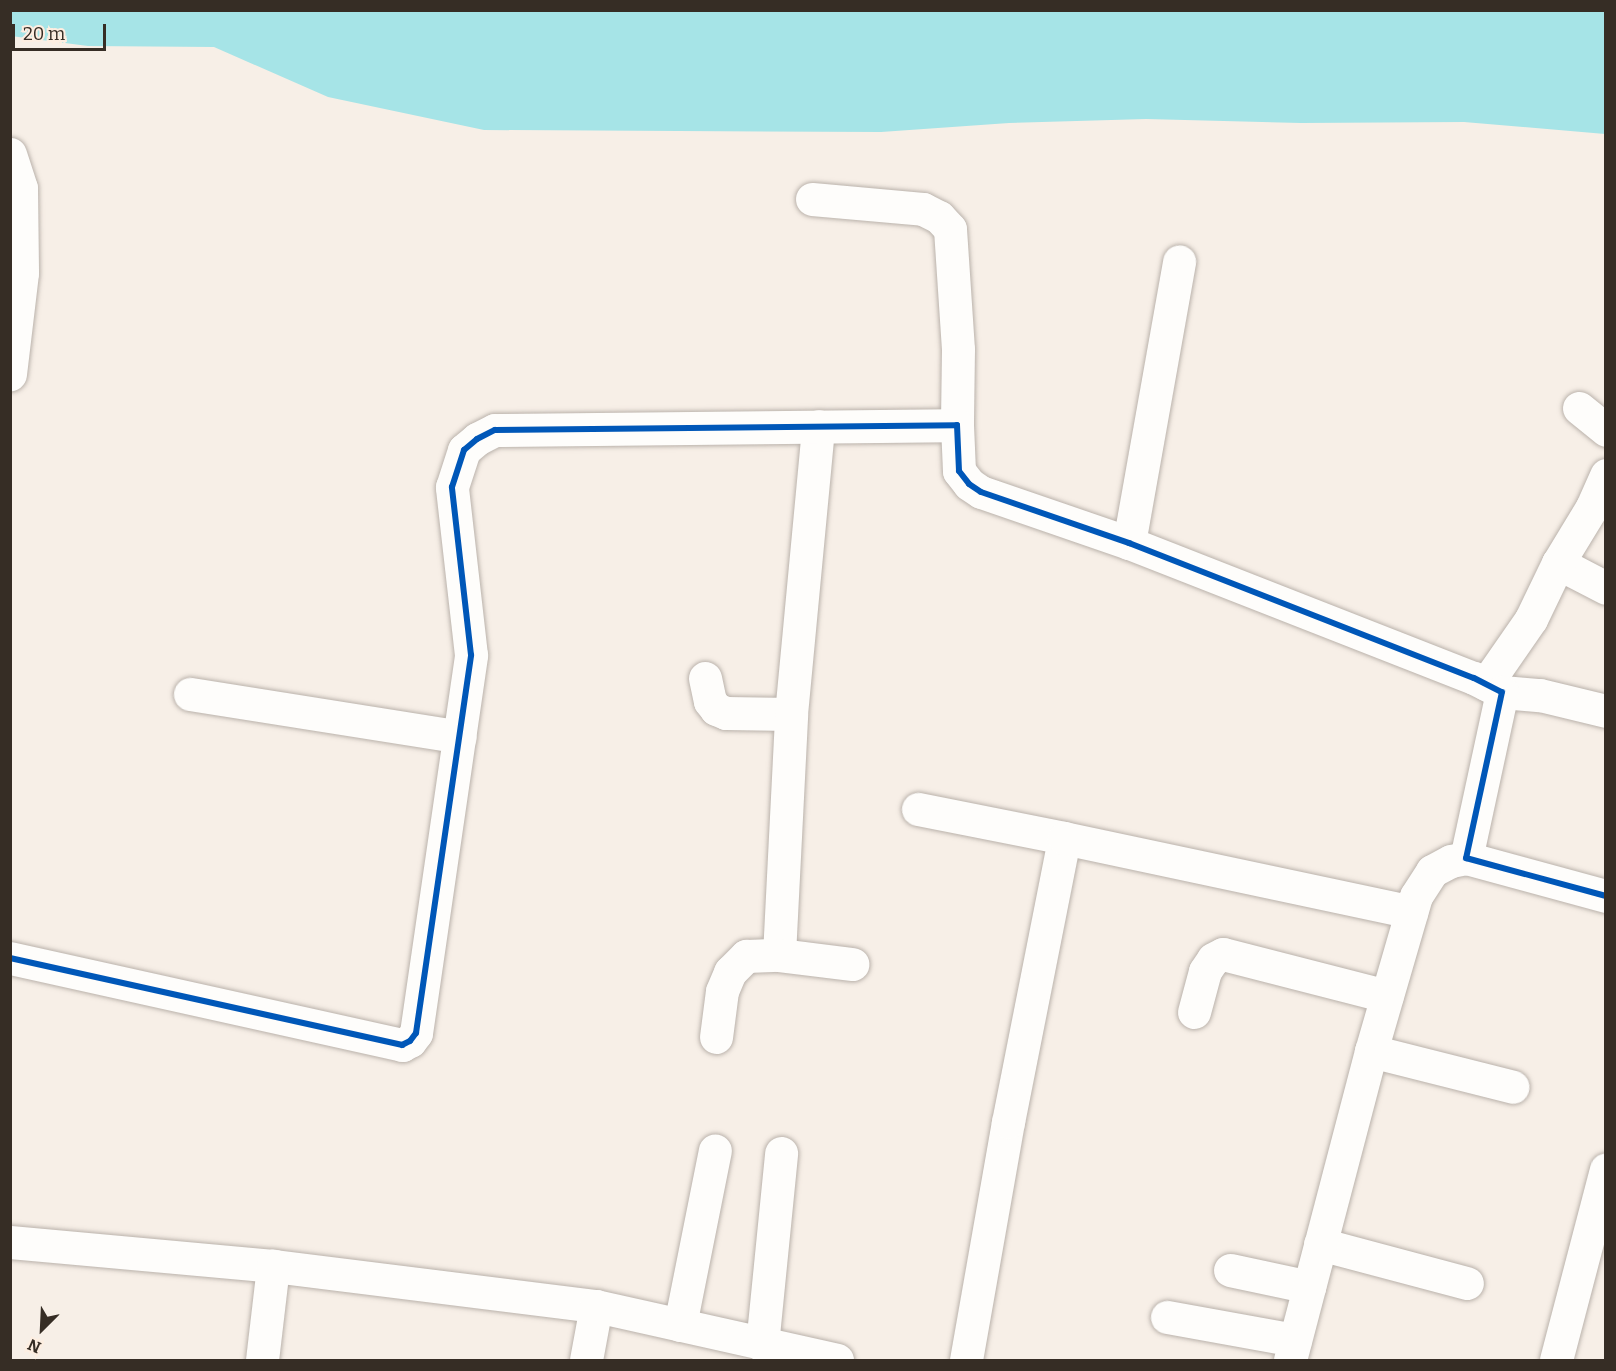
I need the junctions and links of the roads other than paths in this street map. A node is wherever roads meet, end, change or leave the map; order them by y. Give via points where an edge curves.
1 (10, 154) edge
2 (812, 199) dead end
3 (1179, 261) dead end
4 (10, 374) edge
5 (1578, 408) dead end
6 (957, 425) junction
7 (818, 426) junction
8 (1605, 430) edge
9 (1605, 475) edge
10 (1130, 543) junction
11 (1558, 563) junction
12 (1605, 588) edge
13 (705, 678) dead end
14 (1494, 688) junction
15 (190, 694) dead end
16 (1605, 711) edge
17 (791, 714) junction
18 (460, 737) junction
19 (918, 809) dead end
20 (1064, 838) junction
21 (1466, 858) junction
22 (1605, 896) edge
23 (1411, 912) junction
24 (779, 955) junction
25 (10, 958) edge
26 (852, 964) dead end
27 (1387, 996) junction
28 (1194, 1012) dead end
29 (716, 1037) dead end
30 (1371, 1051) junction
31 (1513, 1087) dead end
32 (715, 1150) dead end
33 (782, 1153) dead end
34 (1605, 1169) edge
35 (10, 1242) edge
36 (1320, 1244) junction
37 (273, 1266) junction
38 (1230, 1270) dead end
39 (1467, 1283) dead end
40 (1309, 1287) junction
41 (596, 1306) junction
42 (1167, 1317) dead end
43 (680, 1325) junction
44 (762, 1345) junction
45 (1292, 1350) edge
46 (261, 1360) edge
47 (586, 1360) edge
48 (837, 1360) edge
49 (966, 1360) edge
50 (1556, 1360) edge

1 - 4 street via 21,188 22,273
2 - 6 street via 923,209 939,217 950,229 958,349
3 - 10 street
5 - 8 street
6 - 7 street
6 - 10 street via 959,471 975,488
7 - 17 street
7 - 18 street via 495,430 464,450 452,488 471,655
9 - 11 street via 1592,507
10 - 14 street
11 - 12 street
11 - 14 street
13 - 17 street via 716,709
14 - 16 street
14 - 21 street
15 - 18 street
17 - 24 street
18 - 25 street via 416,1034 402,1045
19 - 20 street
20 - 23 street
20 - 49 street
21 - 22 street
21 - 23 street via 1432,871 1424,880
23 - 27 street
24 - 26 street
24 - 29 street via 747,956 730,972 722,992
27 - 28 street via 1223,954 1213,959 1205,971
27 - 30 street
30 - 31 street
30 - 36 street
32 - 43 street
33 - 44 street
34 - 50 street
35 - 37 street
36 - 39 street
36 - 40 street
37 - 41 street
37 - 46 street
38 - 40 street
40 - 45 street
41 - 43 street
41 - 47 street
42 - 45 street
43 - 44 street
44 - 48 street

